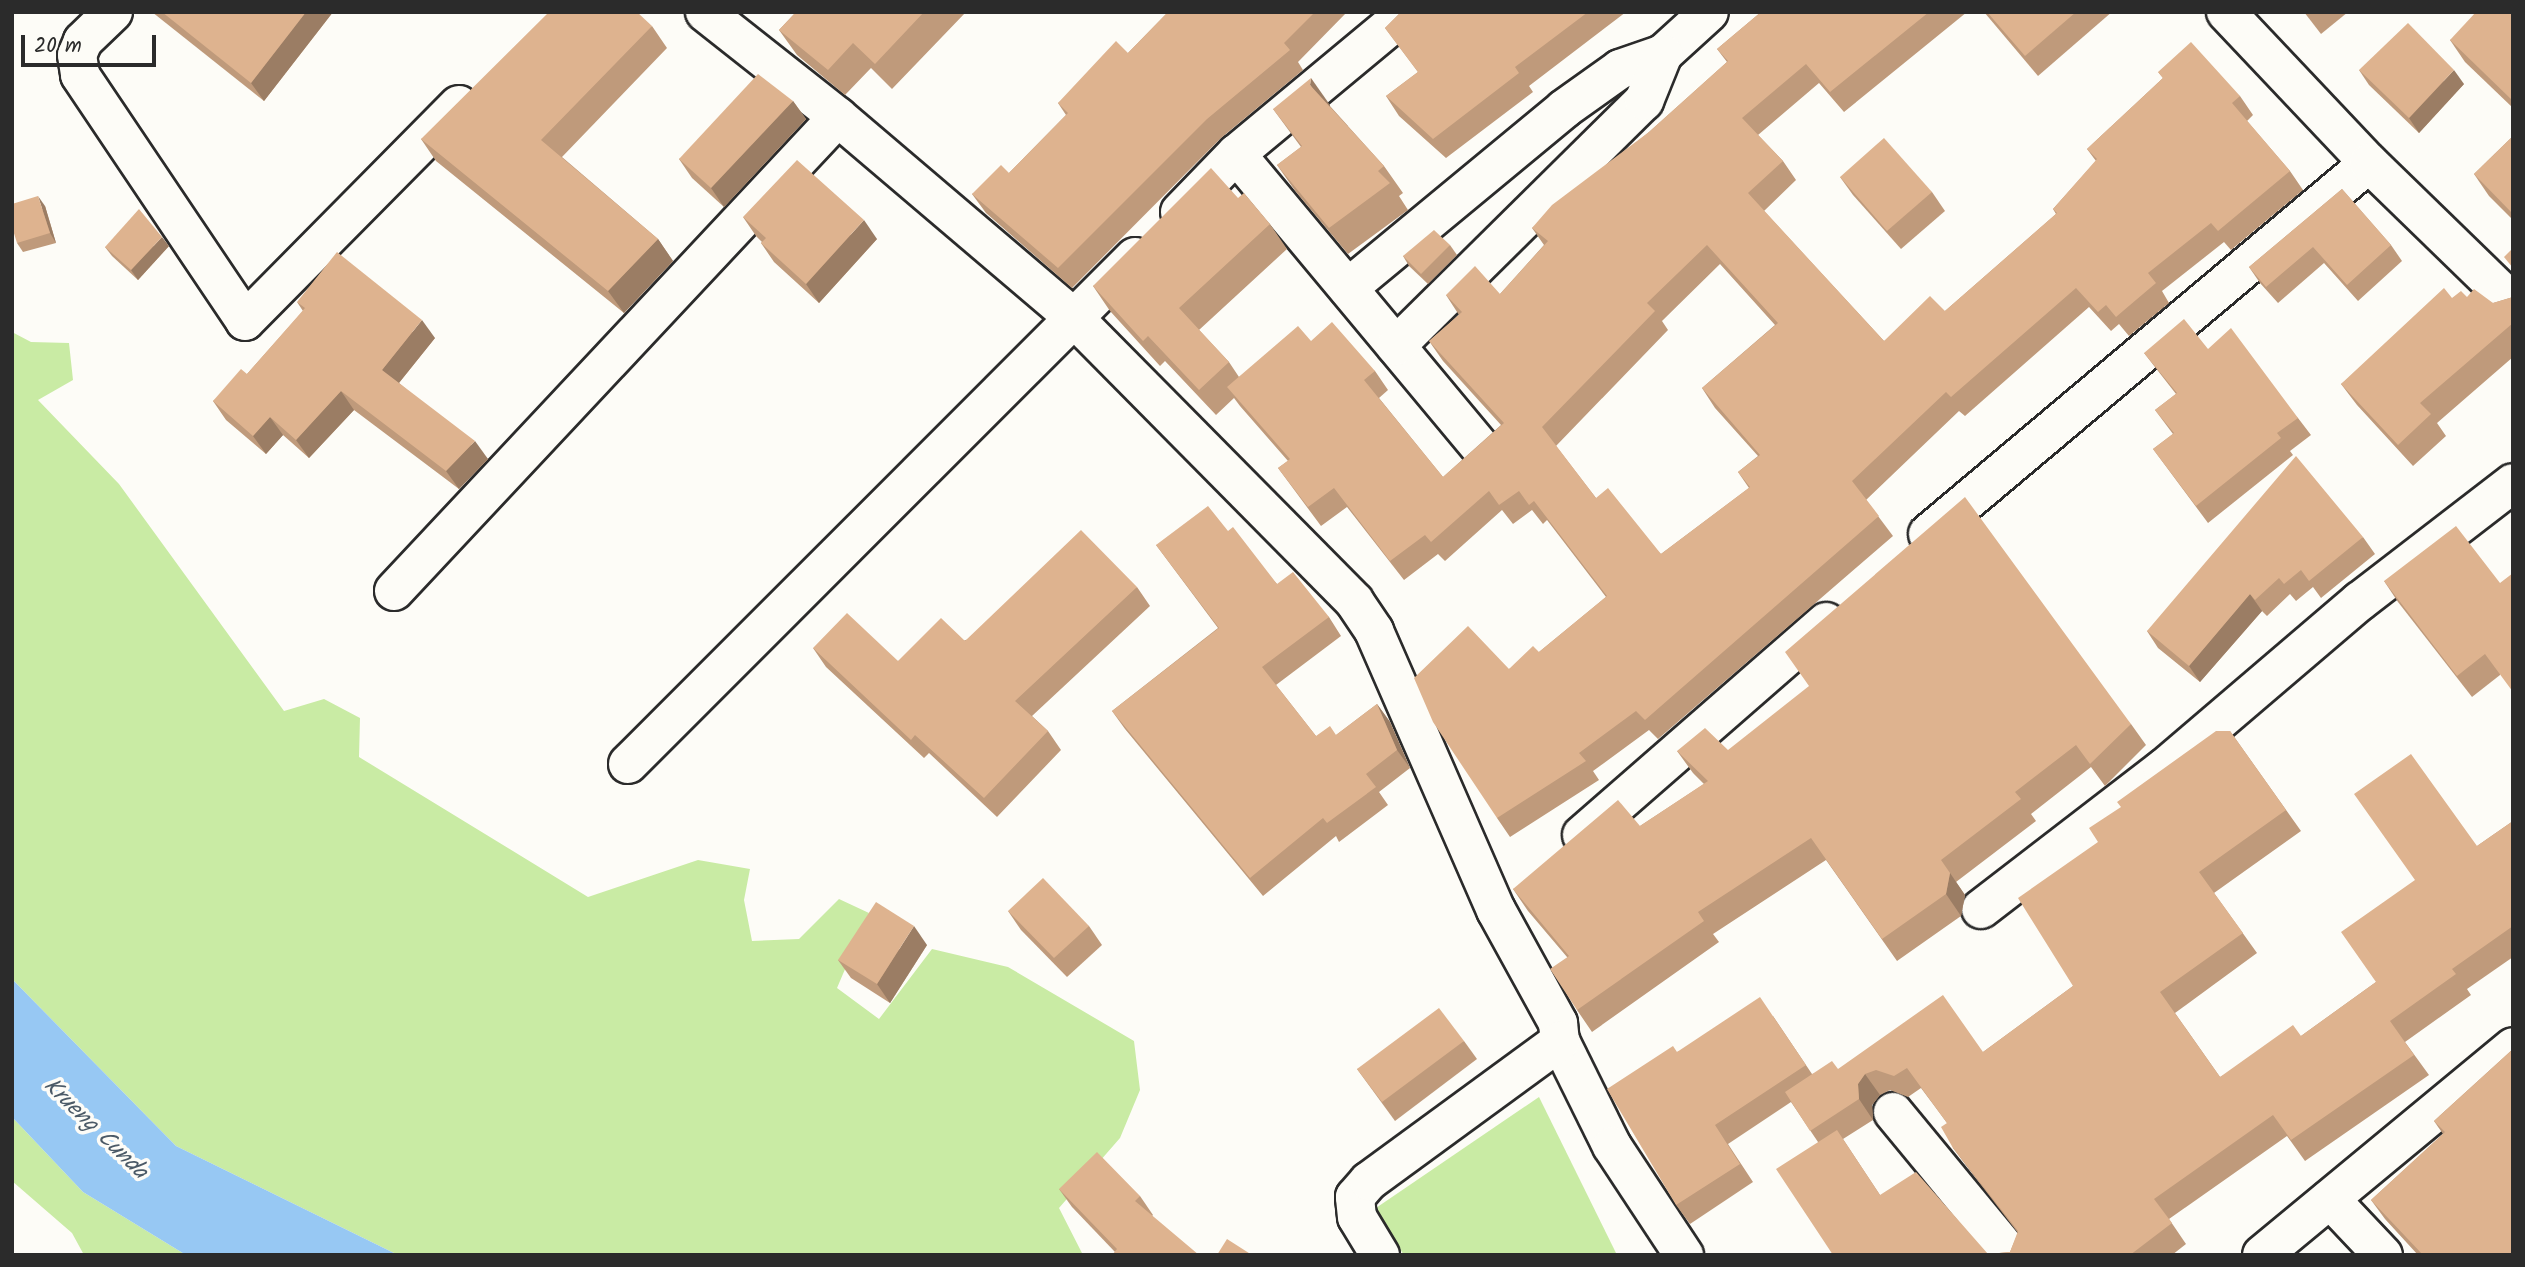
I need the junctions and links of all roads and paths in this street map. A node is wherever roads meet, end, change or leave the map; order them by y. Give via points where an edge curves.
1 (113, 12) edge
2 (705, 12) edge
3 (1407, 12) edge
4 (1709, 12) edge
5 (2226, 12) edge
6 (1663, 54) junction
7 (484, 80) edge
8 (838, 117) junction
9 (1236, 155) junction
10 (2369, 163) junction
11 (1348, 288) junction
12 (2513, 303) edge
13 (1075, 319) junction
14 (1396, 346) junction
15 (1480, 447) edge
16 (2513, 483) edge
17 (1898, 559) edge
18 (394, 591) dead end
19 (1856, 596) edge
20 (628, 764) dead end
21 (1558, 856) edge
22 (1527, 883) edge
23 (1981, 909) dead end
24 (1496, 910) junction
25 (1560, 1041) junction
26 (2513, 1047) edge
27 (1893, 1112) dead end
28 (2330, 1199) junction
29 (1380, 1255) edge
30 (1684, 1255) edge
31 (2011, 1255) edge
32 (2262, 1255) edge
33 (2383, 1255) edge

1 - 7 street via 83,41 77,55 80,75 245,321
2 - 8 street
3 - 9 street
4 - 6 street
5 - 10 street
6 - 11 street via 1620,69 1564,109
6 - 14 street via 1644,101
8 - 13 street
8 - 18 street
9 - 11 street
9 - 13 street
10 - 12 street
10 - 17 street
11 - 14 street
13 - 20 street
13 - 24 street via 1354,601 1374,631
14 - 15 street
16 - 23 street via 2360,601 2163,769
19 - 21 street
22 - 24 street
24 - 25 street via 1558,1023
25 - 29 street via 1369,1181 1355,1198 1357,1217
25 - 30 street via 1612,1146
26 - 28 street
27 - 31 street
28 - 32 street
28 - 33 street

